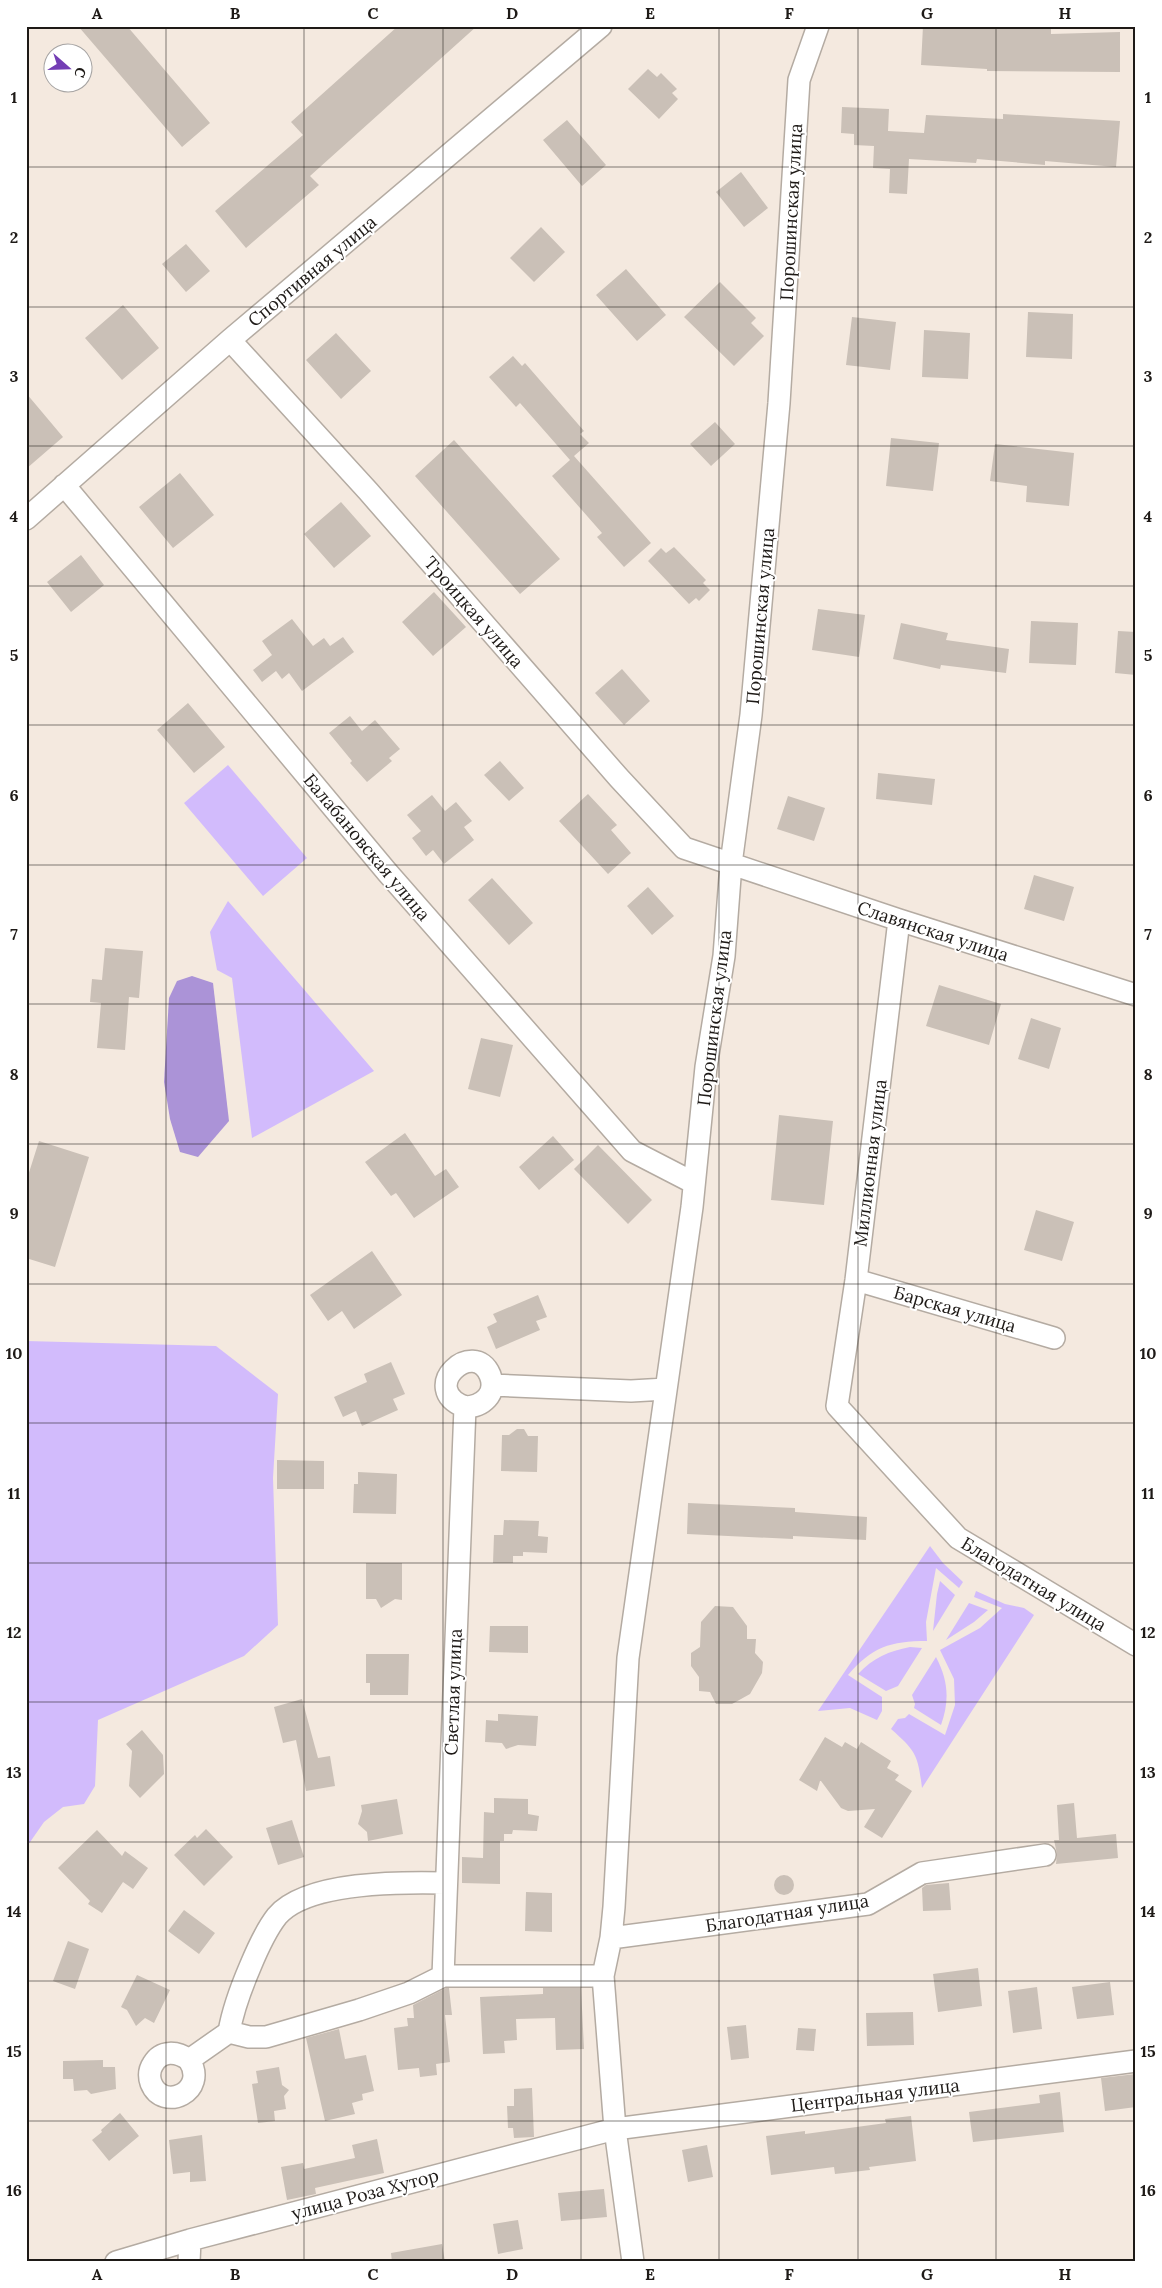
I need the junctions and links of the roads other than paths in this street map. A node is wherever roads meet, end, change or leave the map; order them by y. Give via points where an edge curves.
1 (601, 26) edge
2 (818, 26) edge
3 (230, 340) junction
4 (64, 486) junction
5 (26, 519) edge
6 (731, 864) junction
7 (899, 920) junction
8 (1136, 995) edge
9 (694, 1183) junction
10 (856, 1280) junction
11 (1054, 1338) dead end
12 (492, 1385) junction
13 (666, 1389) junction
14 (837, 1406) joint
15 (465, 1407) junction
16 (1136, 1645) edge
17 (1045, 1855) dead end
18 (445, 1883) junction
19 (611, 1938) junction
20 (443, 1976) junction
21 (603, 1976) junction
22 (229, 2032) junction
23 (189, 2060) dead end
24 (1136, 2061) edge
25 (615, 2129) junction
26 (190, 2240) junction
27 (116, 2262) edge
28 (189, 2262) edge
29 (633, 2262) edge

1 - 3 street, Спортивная улица
2 - 6 street, Порошинская улица via 799,80 779,402 751,715
3 - 4 street, Спортивная улица
3 - 6 street, Троицкая улица via 684,848
4 - 5 street, Спортивная улица
4 - 9 street, Балабановская улица via 387,872 632,1151
6 - 7 street, Славянская улица
6 - 9 street, Порошинская улица via 724,956 706,1067
7 - 8 street, Славянская улица
7 - 10 street, Миллионная улица
9 - 13 street, Порошинская улица
10 - 11 street, Барская улица
10 - 14 street, Миллионная улица
12 - 13 street via 630,1391
12 - 15 street via 485,1401
12 - 15 street via 488,1370 477,1363 456,1366 448,1378 448,1393 457,1404
13 - 19 street, Порошинская улица via 628,1658
14 - 16 street, Благодатная улица via 958,1538
15 - 18 street, Светлая улица
17 - 19 street, Благодатная улица via 922,1872 868,1904
18 - 20 street, Светлая улица
18 - 22 street via 384,1883 309,1896 292,1905 278,1916 254,1957 233,2010
19 - 21 street, Порошинская улица
20 - 21 street
20 - 22 street via 409,1993 266,2037 249,2038
21 - 25 street, Порошинская улица
22 - 23 street
24 - 25 street, Центральная улица
25 - 26 street, улица Роза Хутор
25 - 29 street, Порошинская улица
26 - 27 street, улица Роза Хутор
26 - 28 street

